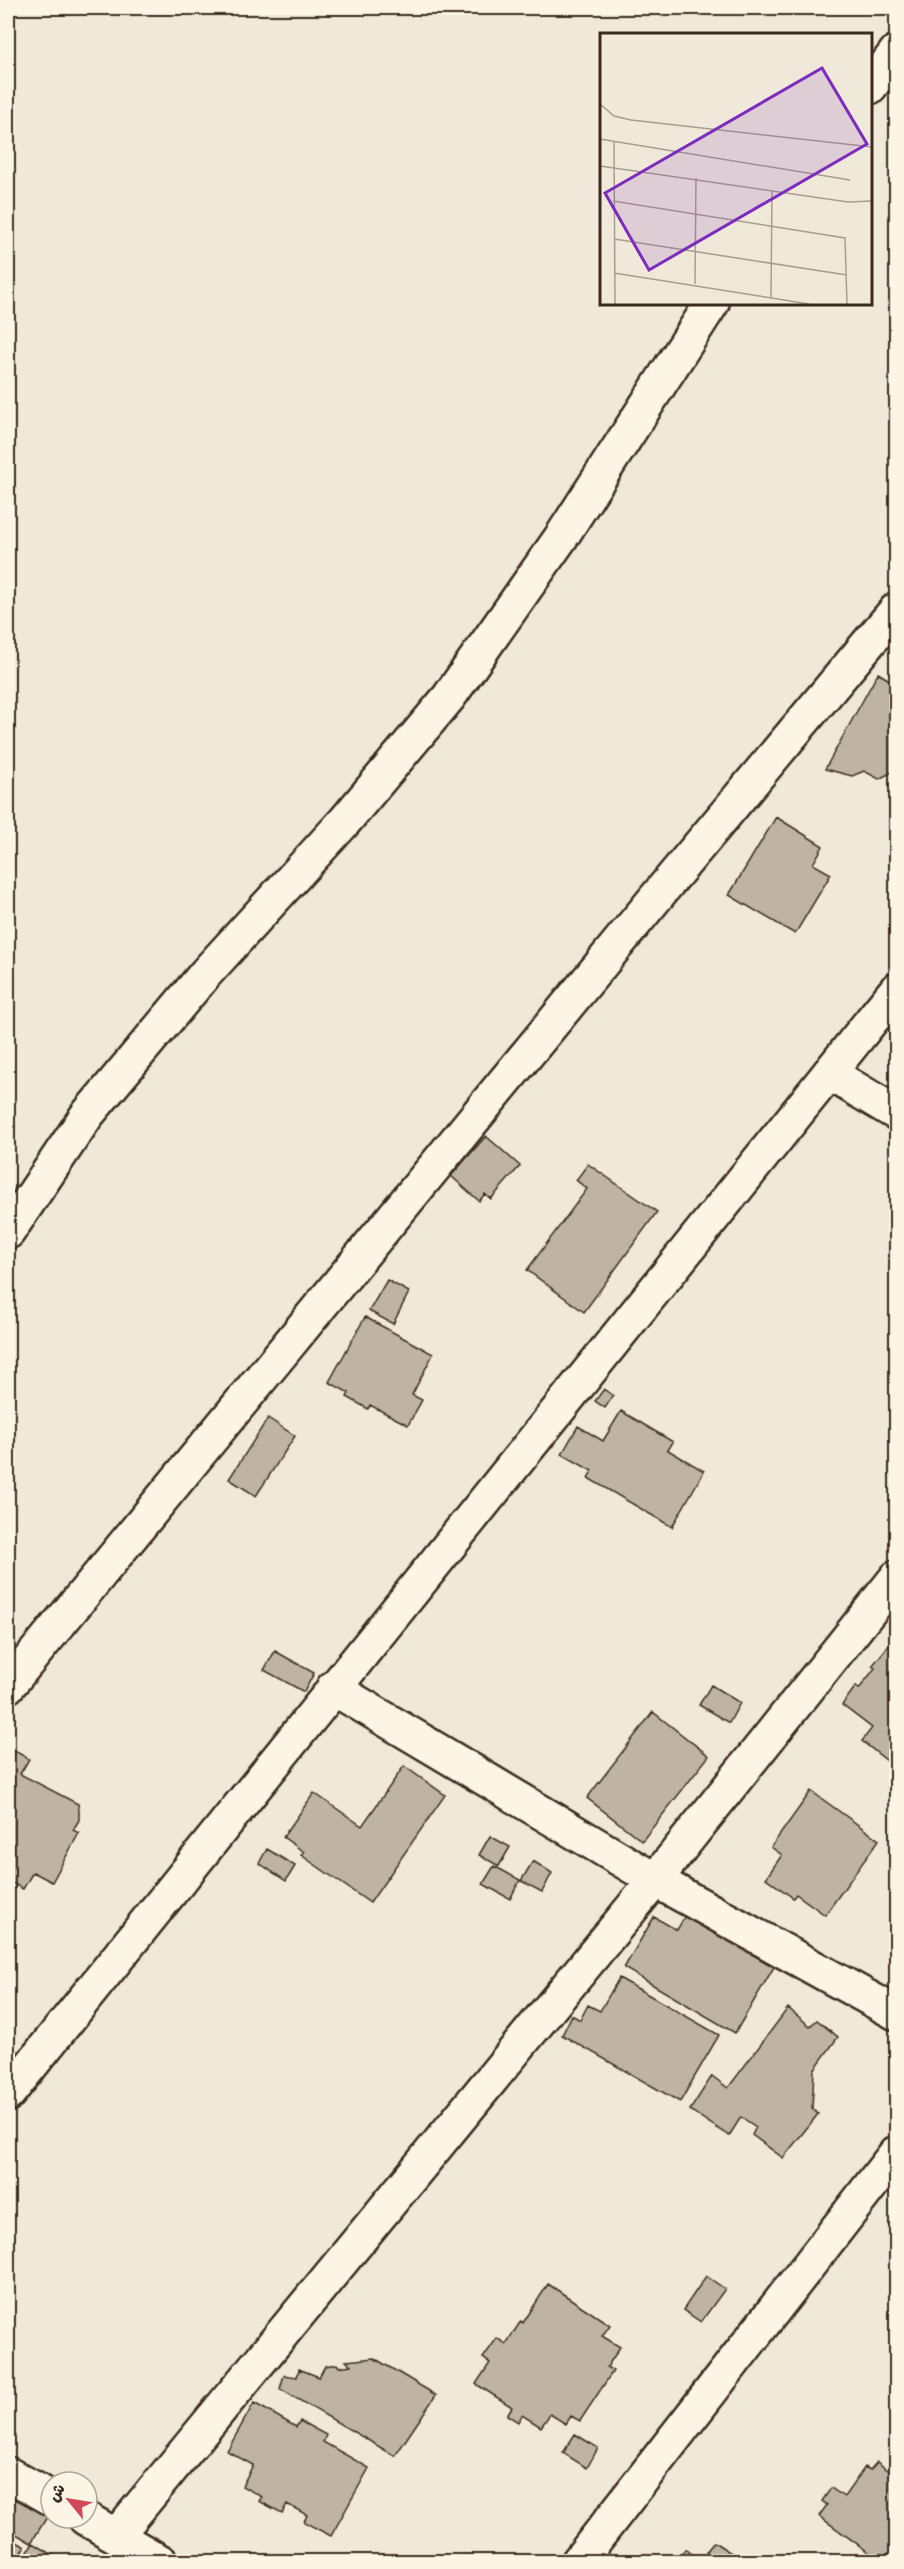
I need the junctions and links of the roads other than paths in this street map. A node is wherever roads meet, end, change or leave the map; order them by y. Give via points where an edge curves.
1 (897, 52) edge
2 (871, 86) edge
3 (711, 304) edge
4 (897, 610) edge
5 (897, 990) edge
6 (829, 1073) junction
7 (897, 1113) edge
8 (8, 1232) edge
9 (897, 1578) edge
10 (8, 1686) edge
11 (333, 1688) junction
12 (655, 1880) junction
13 (897, 2013) edge
14 (8, 2094) edge
15 (897, 2153) edge
16 (8, 2474) edge
17 (39, 2492) edge
18 (99, 2526) edge
19 (116, 2536) junction
20 (161, 2562) edge
21 (578, 2562) edge

1 - 2 street
3 - 8 street via 562,536 449,698 345,821 206,973 87,1115
4 - 10 street
5 - 6 street
6 - 7 street
6 - 11 street
9 - 12 street
11 - 12 street
11 - 14 street
12 - 13 street
12 - 19 street
15 - 21 street
16 - 17 street
18 - 19 street
19 - 20 street

